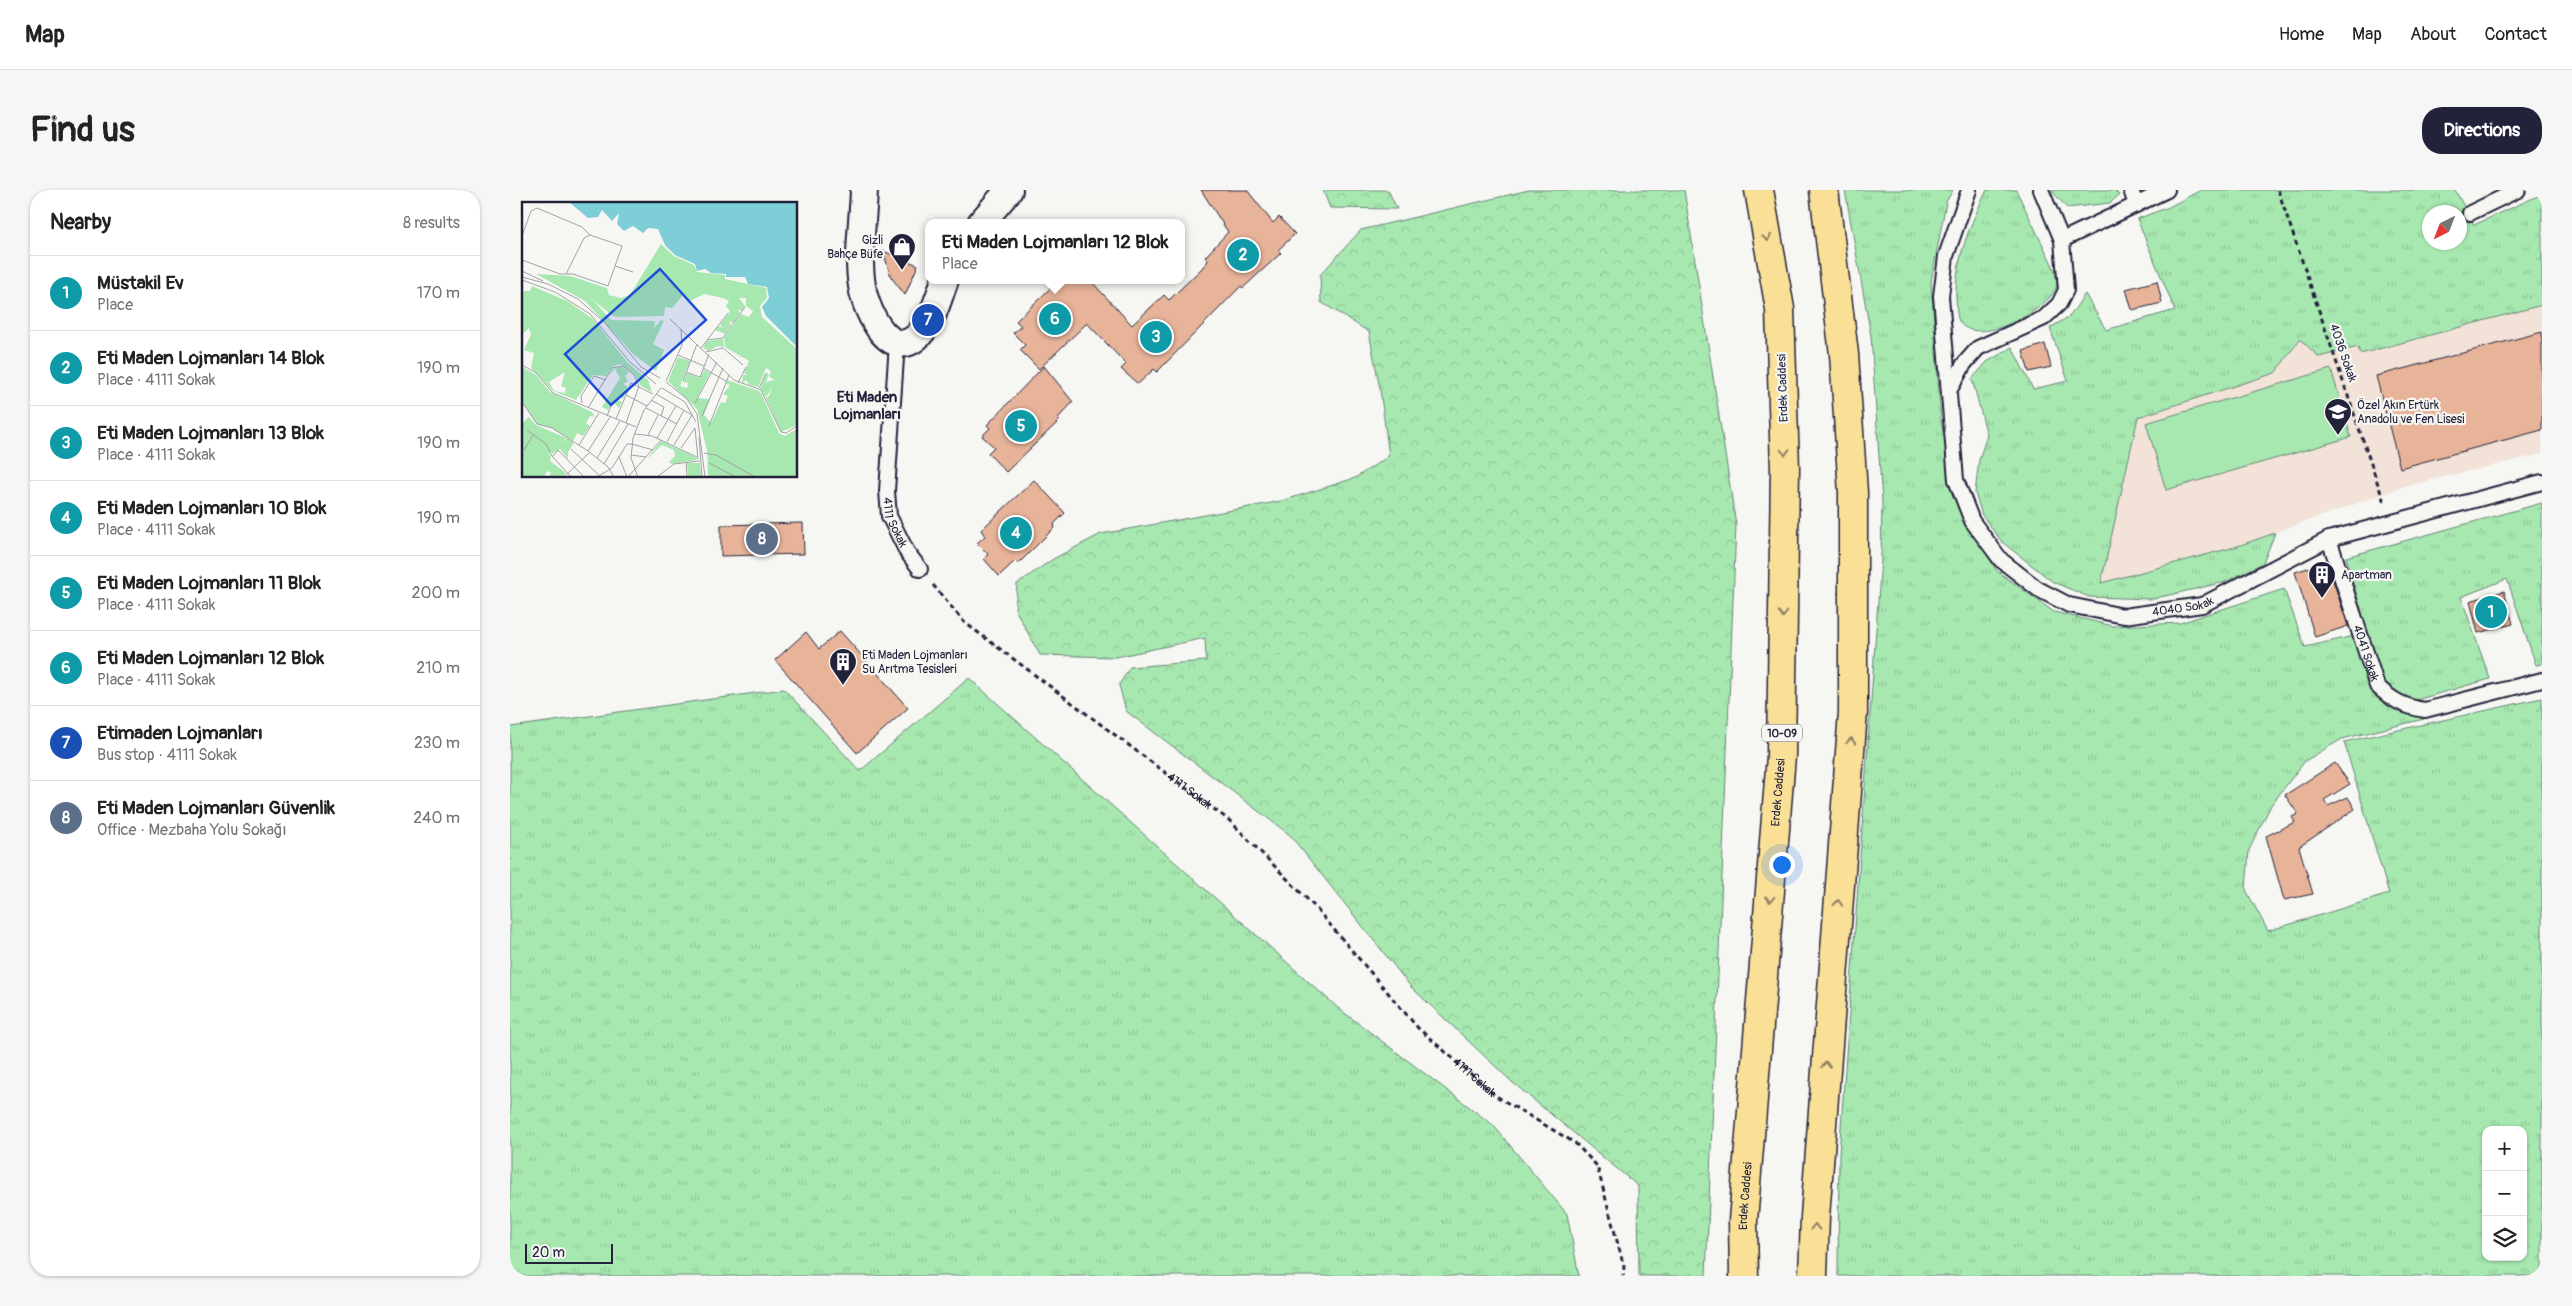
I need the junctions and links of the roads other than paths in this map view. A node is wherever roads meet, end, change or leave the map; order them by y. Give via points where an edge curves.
1 (864, 190) edge
2 (1009, 190) edge
3 (1759, 190) edge
4 (1824, 190) edge
5 (1969, 190) edge
6 (2041, 190) edge
7 (2131, 190) edge
8 (2167, 190) edge
9 (2518, 190) edge
10 (2136, 205) junction
11 (2470, 213) dead end
12 (984, 219) edge
13 (2062, 240) junction
14 (943, 284) edge
15 (896, 342) junction
16 (1950, 389) junction
17 (2542, 482) edge
18 (2329, 539) junction
19 (920, 569) road end
20 (2542, 680) edge
21 (1744, 1276) edge
22 (1814, 1276) edge

1 - 15 street via 861,277 864,296 878,328 888,340
2 - 12 street
3 -> 21 main road, Erdek Caddesi / 10-09 via 1780,310 1785,479 1781,756 1743,1221
22 -> 4 main road via 1815,1217 1853,712 1853,493 1844,354
5 - 16 lane, 4040 Sokak via 1946,256 1941,296
6 - 13 lane
7 - 10 lane
8 - 10 lane
9 - 11 lane
10 - 13 lane
13 - 16 lane via 2066,290 2059,304 2044,318 1978,348 1964,364
14 - 15 street via 924,329 916,337
15 - 19 lane, 4111 Sokak via 887,490 889,516 907,552
16 - 18 lane, 4040 Sokak via 1956,480 1972,520 2001,560 2038,589 2069,604 2124,616 2202,605
17 - 18 lane, 4040 Sokak
18 - 20 lane, 4041 Sokak via 2377,686 2394,701 2409,708 2425,710

